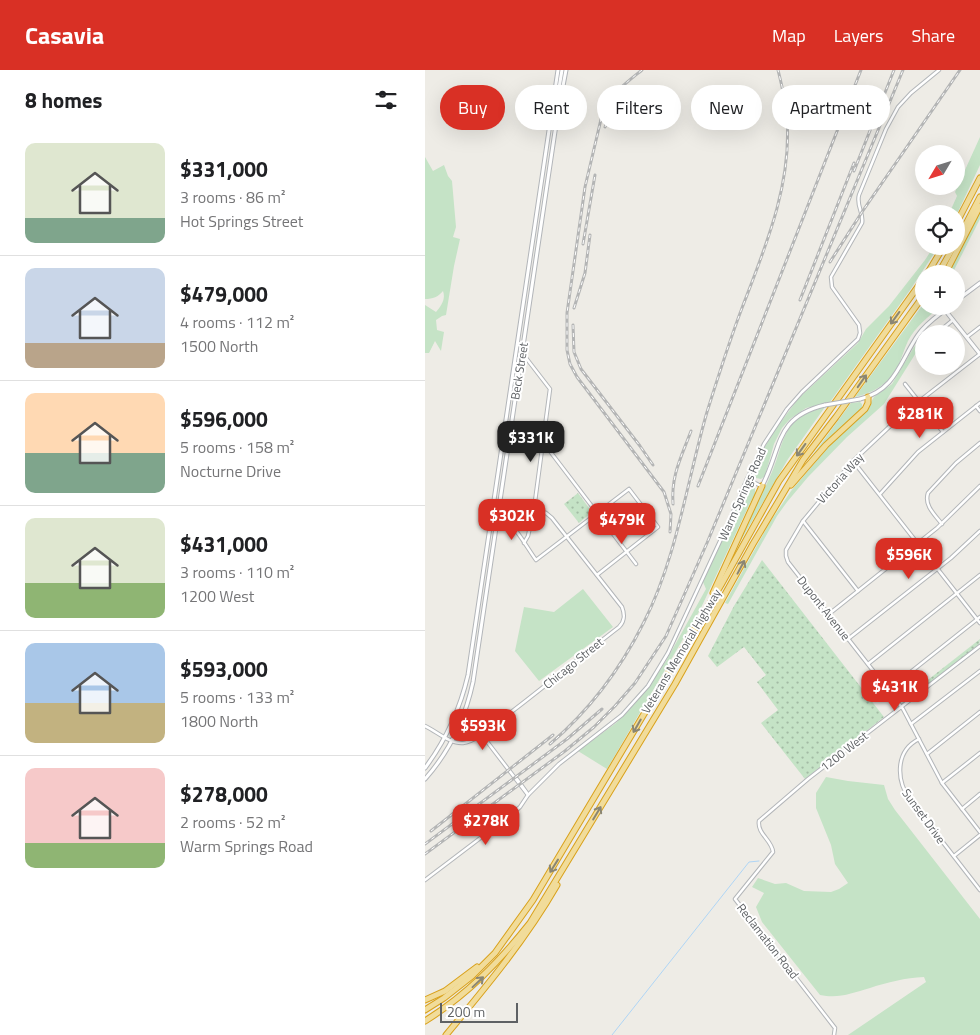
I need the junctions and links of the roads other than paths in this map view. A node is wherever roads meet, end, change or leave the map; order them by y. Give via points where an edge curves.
1 (558, 70) edge
2 (562, 70) edge
3 (566, 70) edge
4 (939, 70) edge
5 (560, 85) edge
6 (563, 85) edge
7 (556, 130) edge
8 (980, 178) edge
9 (980, 197) edge
10 (980, 206) edge
11 (965, 207) edge
12 (965, 226) edge
13 (950, 265) edge
14 (980, 283) edge
15 (915, 291) edge
16 (965, 294) edge
17 (915, 307) edge
18 (938, 315) edge
19 (950, 315) edge
20 (953, 320) junction
21 (947, 325) edge
22 (980, 327) edge
23 (967, 337) junction
24 (522, 353) junction
25 (980, 354) edge
26 (905, 384) dead end
27 (868, 397) junction
28 (919, 402) junction
29 (980, 403) edge
30 (976, 406) junction
31 (980, 410) edge
32 (943, 432) junction
33 (980, 443) edge
34 (542, 446) junction
35 (853, 461) junction
36 (747, 479) junction
37 (762, 486) junction
38 (980, 486) edge
39 (783, 492) junction
40 (879, 495) junction
41 (534, 509) junction
42 (492, 511) junction
43 (498, 512) junction
44 (598, 513) junction
45 (803, 521) junction
46 (943, 524) junction
47 (980, 531) edge
48 (567, 537) junction
49 (524, 543) junction
50 (918, 544) junction
51 (627, 552) junction
52 (786, 558) joint
53 (637, 564) dead end
54 (937, 569) junction
55 (597, 575) junction
56 (980, 576) edge
57 (858, 591) junction
58 (957, 594) junction
59 (708, 605) junction
60 (829, 614) junction
61 (979, 619) edge
62 (980, 623) edge
63 (848, 639) junction
64 (980, 646) edge
65 (868, 664) junction
66 (980, 670) edge
67 (888, 690) junction
68 (901, 706) junction
69 (980, 712) edge
70 (911, 724) junction
71 (425, 726) edge
72 (481, 734) junction
73 (445, 737) junction
74 (919, 739) junction
75 (453, 741) junction
76 (980, 753) edge
77 (927, 754) junction
78 (425, 768) edge
79 (425, 779) edge
80 (942, 783) junction
81 (980, 794) edge
82 (528, 795) junction
83 (962, 809) junction
84 (758, 823) joint
85 (980, 834) edge
86 (571, 854) junction
87 (953, 856) junction
88 (425, 880) edge
89 (980, 890) edge
90 (495, 953) junction
91 (425, 1000) edge
92 (425, 1010) edge
93 (425, 1021) edge
94 (446, 1035) edge
95 (834, 1035) edge

1 - 42 main road, Beck Street
2 - 5 main road
3 - 6 main road, Beck Street
4 - 36 street, Warm Springs Road via 904,100 893,116 859,195 862,223 831,277 834,291 859,325 858,339 787,409 764,444
7 - 24 main road, Beck Street
8 - 11 highway
9 - 12 highway
10 - 13 highway
14 - 16 main road
15 -> 59 highway, Veterans Memorial Highway via 779,481
39 -> 17 highway, Veterans Memorial Highway
18 - 27 main road via 919,333 895,376
19 - 20 main road
20 - 21 street
20 - 23 main road
22 - 23 street
23 - 25 main road
24 - 34 street via 550,389
24 - 43 main road, Beck Street
25 - 28 street, Victoria Way
26 - 28 street
27 - 37 main road, bridge via 825,405 801,414 779,440
27 - 39 highway via 865,409
28 - 32 street
28 - 35 street, Victoria Way
29 - 30 street
30 - 31 street
30 - 32 street
32 - 40 street via 914,456
33 - 46 street via 928,492 928,506
34 - 41 street
34 - 44 street via 549,450
35 - 40 street
35 - 45 street, Victoria Way
36 - 37 street
36 - 82 street, Warm Springs Road via 668,653 651,682 621,715 559,764
37 - 59 highway
38 - 46 street
86 -> 39 highway, Veterans Memorial Highway via 675,684
40 - 50 street
41 - 48 street via 549,515
41 - 49 street
42 - 43 street
42 - 73 main road, Beck Street via 468,675 460,704
43 - 49 street
43 - 75 main road, Beck Street via 473,682
44 - 48 street
44 - 51 street
44 - 51 street via 629,489 658,527
45 - 52 street, Victoria Way via 786,550
45 - 57 street
46 - 50 street
47 - 54 street
48 - 49 street via 536,560
48 - 55 street
50 - 54 street
50 - 57 street
51 - 53 street
51 - 55 street
52 - 60 street, Dupont Avenue
54 - 58 street
54 - 63 street
55 - 72 street, Chicago Street via 622,607 624,621
56 - 58 street
57 - 60 street
58 - 61 street
58 - 65 street
59 -> 90 highway, Veterans Memorial Highway via 558,860
60 - 63 street, Dupont Avenue
61 - 62 street
61 - 67 street
63 - 65 street, Dupont Avenue
64 - 68 street, 1200 West
65 - 67 street, Dupont Avenue
66 - 70 street
67 - 68 street, Dupont Avenue
68 - 70 street, Dupont Avenue
68 - 84 street, 1200 West
69 - 77 street
70 - 74 street, Dupont Avenue
71 - 73 street
72 - 75 street, Chicago Street via 463,743
72 - 82 street
73 - 75 street
73 - 78 main road, Beck Street
74 - 77 street, Dupont Avenue
74 - 87 street, Sunset Drive via 902,756 902,785
75 - 79 main road, Beck Street
76 - 80 street
77 - 80 street, Dupont Avenue
80 - 83 street, Dupont Avenue
81 - 83 street
82 - 88 street, Warm Springs Road via 503,821
83 - 85 street, Dupont Avenue
84 - 95 street, Reclamation Road via 773,852 735,899 835,1028
85 - 87 street
93 -> 86 highway, Veterans Memorial Highway via 464,994 502,958 530,923
86 - 94 highway via 532,926
87 - 89 street, Sunset Drive
90 - 91 highway via 445,991
90 - 92 highway, Veterans Memorial Highway via 472,976

